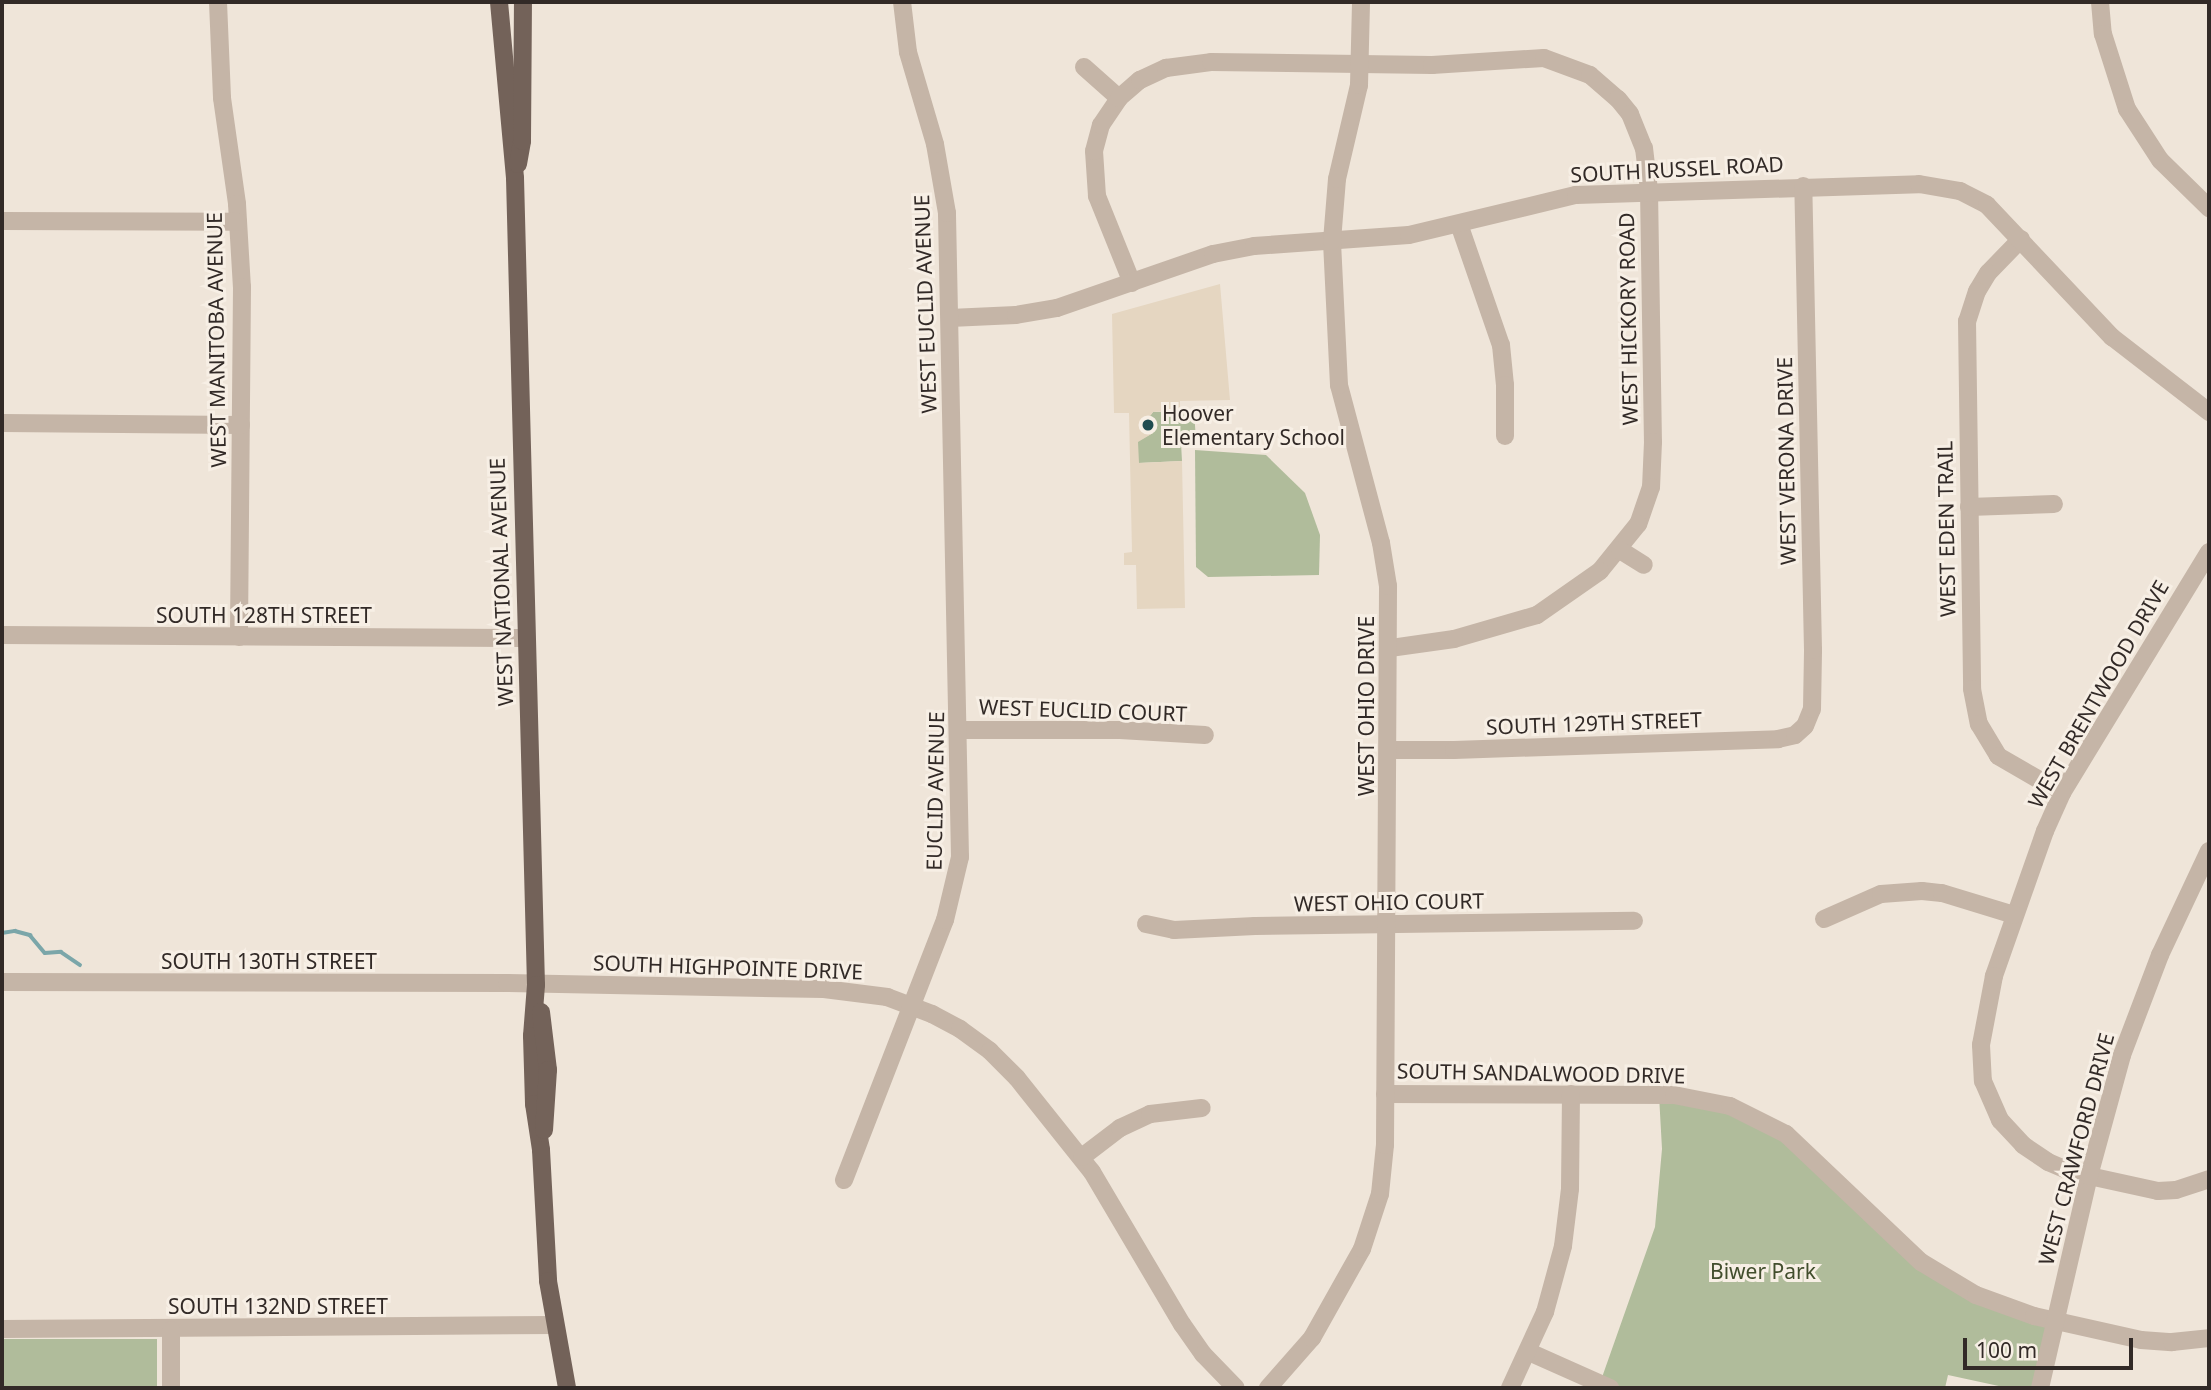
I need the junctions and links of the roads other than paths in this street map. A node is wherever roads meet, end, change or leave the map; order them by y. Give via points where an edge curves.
1 (218, 2) edge
2 (499, 2) edge
3 (523, 2) edge
4 (902, 2) edge
5 (1361, 2) edge
6 (2100, 2) edge
7 (1360, 65) junction
8 (1084, 67) dead end
9 (1119, 98) junction
10 (515, 178) junction
11 (1802, 186) junction
12 (1648, 190) junction
13 (2209, 208) edge
14 (2, 222) edge
15 (238, 222) junction
16 (1459, 224) junction
17 (2021, 239) junction
18 (1332, 241) junction
19 (1132, 283) junction
20 (950, 318) junction
21 (2209, 412) edge
22 (2, 423) edge
23 (241, 425) junction
24 (1505, 436) dead end
25 (2054, 504) dead end
26 (1969, 507) junction
27 (1620, 550) junction
28 (2209, 552) edge
29 (1644, 565) dead end
30 (956, 569) joint
31 (2, 635) edge
32 (239, 637) junction
33 (526, 638) junction
34 (1390, 648) junction
35 (959, 730) junction
36 (1799, 732) joint
37 (1205, 735) dead end
38 (1388, 750) junction
39 (2062, 793) junction
40 (2209, 851) edge
41 (2014, 915) junction
42 (1824, 919) dead end
43 (1634, 922) dead end
44 (1146, 924) dead end
45 (1387, 926) junction
46 (2, 982) edge
47 (536, 985) junction
48 (912, 1006) junction
49 (1385, 1094) junction
50 (1571, 1094) junction
51 (1202, 1108) dead end
52 (1082, 1157) junction
53 (2089, 1176) junction
54 (2209, 1179) edge
55 (844, 1180) dead end
56 (2056, 1321) junction
57 (554, 1325) junction
58 (2, 1329) edge
59 (171, 1330) junction
60 (2209, 1338) edge
61 (1529, 1352) junction
62 (171, 1388) edge
63 (567, 1388) edge
64 (1236, 1388) edge
65 (1268, 1388) edge
66 (1510, 1388) edge
67 (1610, 1388) edge
68 (2040, 1388) edge

1 - 15 street, WEST MANITOBA AVENUE via 222,98
2 - 10 main road, WEST NATIONAL AVENUE
3 - 10 main road, WEST NATIONAL AVENUE via 522,141
4 - 20 street, WEST EUCLID AVENUE via 908,52 945,193
5 - 7 street, WEST OHIO DRIVE
6 - 13 street via 2103,34 2127,109 2160,160
7 - 9 street, WEST HICKORY ROAD via 1181,65 1140,80
7 - 12 street, WEST HICKORY ROAD via 1532,58 1572,66 1603,84 1630,114 1644,148
7 - 18 street, WEST OHIO DRIVE via 1356,108 1333,201
8 - 9 street
9 - 19 street via 1101,125 1093,170 1097,195
10 - 33 main road, WEST NATIONAL AVENUE
11 - 12 street, SOUTH RUSSEL ROAD
11 - 17 street, SOUTH RUSSEL ROAD via 1908,183 1947,188 1987,205
11 - 36 street, WEST VERONA DRIVE via 1813,650 1812,709
12 - 16 street, SOUTH RUSSEL ROAD via 1550,199
12 - 27 street, WEST HICKORY ROAD via 1653,467 1644,509
14 - 15 street
15 - 23 street, WEST MANITOBA AVENUE
16 - 18 street, SOUTH RUSSEL ROAD via 1409,235
16 - 24 street via 1501,345
17 - 21 street, SOUTH RUSSEL ROAD via 2112,337
17 - 26 street, WEST EDEN TRAIL via 1988,273 1967,321
18 - 19 street, SOUTH RUSSEL ROAD via 1268,244 1213,254
18 - 34 street, WEST OHIO DRIVE via 1339,385 1383,552
19 - 20 street, SOUTH RUSSEL ROAD via 1057,308
20 - 30 street, WEST EUCLID AVENUE
22 - 23 street
23 - 32 street, WEST MANITOBA AVENUE
25 - 26 street
26 - 39 street, WEST EDEN TRAIL via 1972,689 1979,724 1998,756
27 - 29 street
27 - 34 street, WEST HICKORY ROAD via 1586,582 1537,615 1454,639
28 - 39 street, WEST BRENTWOOD DRIVE
30 - 35 street, EUCLID AVENUE
31 - 32 street, SOUTH 128TH STREET
32 - 33 street, SOUTH 128TH STREET
33 - 47 main road, WEST NATIONAL AVENUE
34 - 38 street, WEST OHIO DRIVE
35 - 37 street, WEST EUCLID COURT
35 - 48 street, EUCLID AVENUE via 957,878
36 - 38 street, SOUTH 129TH STREET via 1778,739
38 - 45 street, WEST OHIO DRIVE
39 - 41 street, WEST BRENTWOOD DRIVE
40 - 53 street, WEST CRAWFORD DRIVE via 2173,924 2122,1055
41 - 42 street via 1922,891 1881,894
41 - 53 street, WEST BRENTWOOD DRIVE via 1987,1000 1981,1045 1983,1081 2000,1120 2022,1145 2048,1162
43 - 45 street, WEST OHIO COURT
44 - 45 street, WEST OHIO COURT via 1174,930
45 - 49 street, WEST OHIO DRIVE
46 - 47 street, SOUTH 130TH STREET
47 - 48 street, SOUTH HIGHPOINTE DRIVE via 824,989 872,994
47 - 57 main road, WEST NATIONAL AVENUE via 548,1070 541,1150
48 - 52 street, SOUTH HIGHPOINTE DRIVE via 945,1020 990,1051
48 - 55 street, EUCLID AVENUE
49 - 50 street, SOUTH SANDALWOOD DRIVE
49 - 65 street, WEST OHIO DRIVE via 1383,1173 1362,1249 1312,1338
50 - 56 street, SOUTH SANDALWOOD DRIVE via 1674,1095 1746,1111 1802,1147 1931,1270 2006,1307
50 - 61 street via 1570,1189 1563,1247
51 - 52 street via 1141,1117
52 - 64 street, SOUTH HIGHPOINTE DRIVE via 1182,1324
53 - 54 street, WEST BRENTWOOD DRIVE via 2158,1191
53 - 56 street, WEST CRAWFORD DRIVE
56 - 60 street, SOUTH SANDALWOOD DRIVE via 2141,1340
56 - 68 street, WEST CRAWFORD DRIVE
57 - 59 street, SOUTH 132ND STREET
57 - 63 main road, WEST NATIONAL AVENUE
58 - 59 street, SOUTH 132ND STREET
59 - 62 street
61 - 66 street
61 - 67 street

